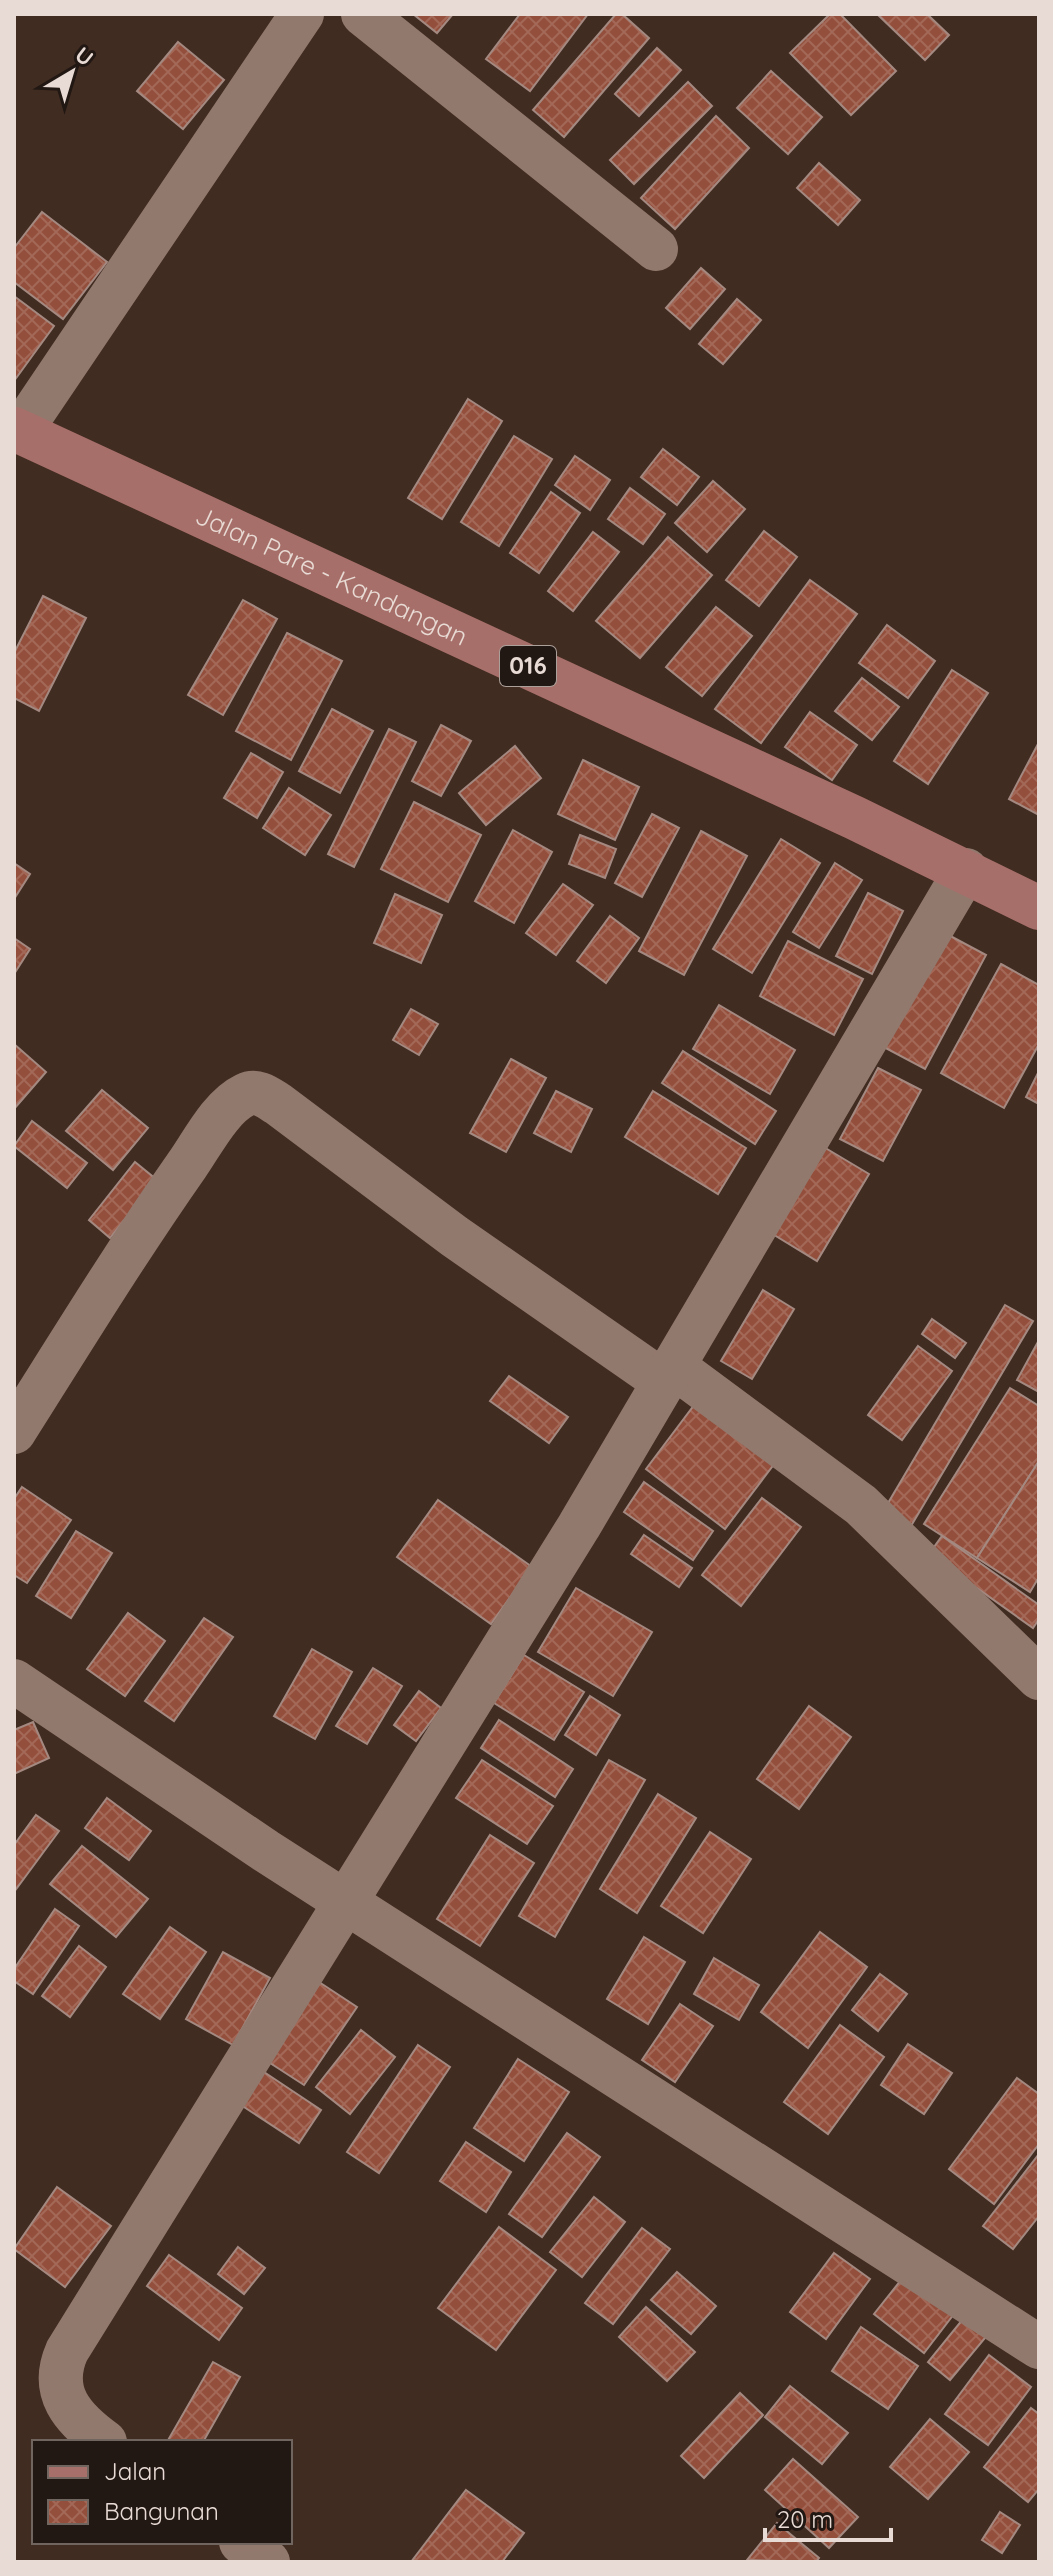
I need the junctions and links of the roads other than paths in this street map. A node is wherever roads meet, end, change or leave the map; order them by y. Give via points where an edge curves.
1 (302, 14) edge
2 (363, 14) edge
3 (656, 249) dead end
4 (17, 430) edge
5 (966, 870) junction
6 (1039, 908) edge
7 (669, 1374) junction
8 (14, 1432) edge
9 (1039, 1678) edge
10 (14, 1681) edge
11 (345, 1902) junction
12 (1039, 2347) edge
13 (103, 2440) edge
14 (244, 2544) edge
15 (268, 2562) edge

1 - 4 street
2 - 3 street
4 - 5 main road, Jalan Pare - Kandangan / 016
5 - 6 main road, Jalan Pare - Kandangan / 016
5 - 7 street
7 - 8 street via 454,1236 278,1104 249,1093 234,1102 148,1221
7 - 9 street via 861,1505
7 - 11 street
10 - 11 street
11 - 12 street
11 - 13 street via 63,2360 59,2369 68,2407
14 - 15 street

